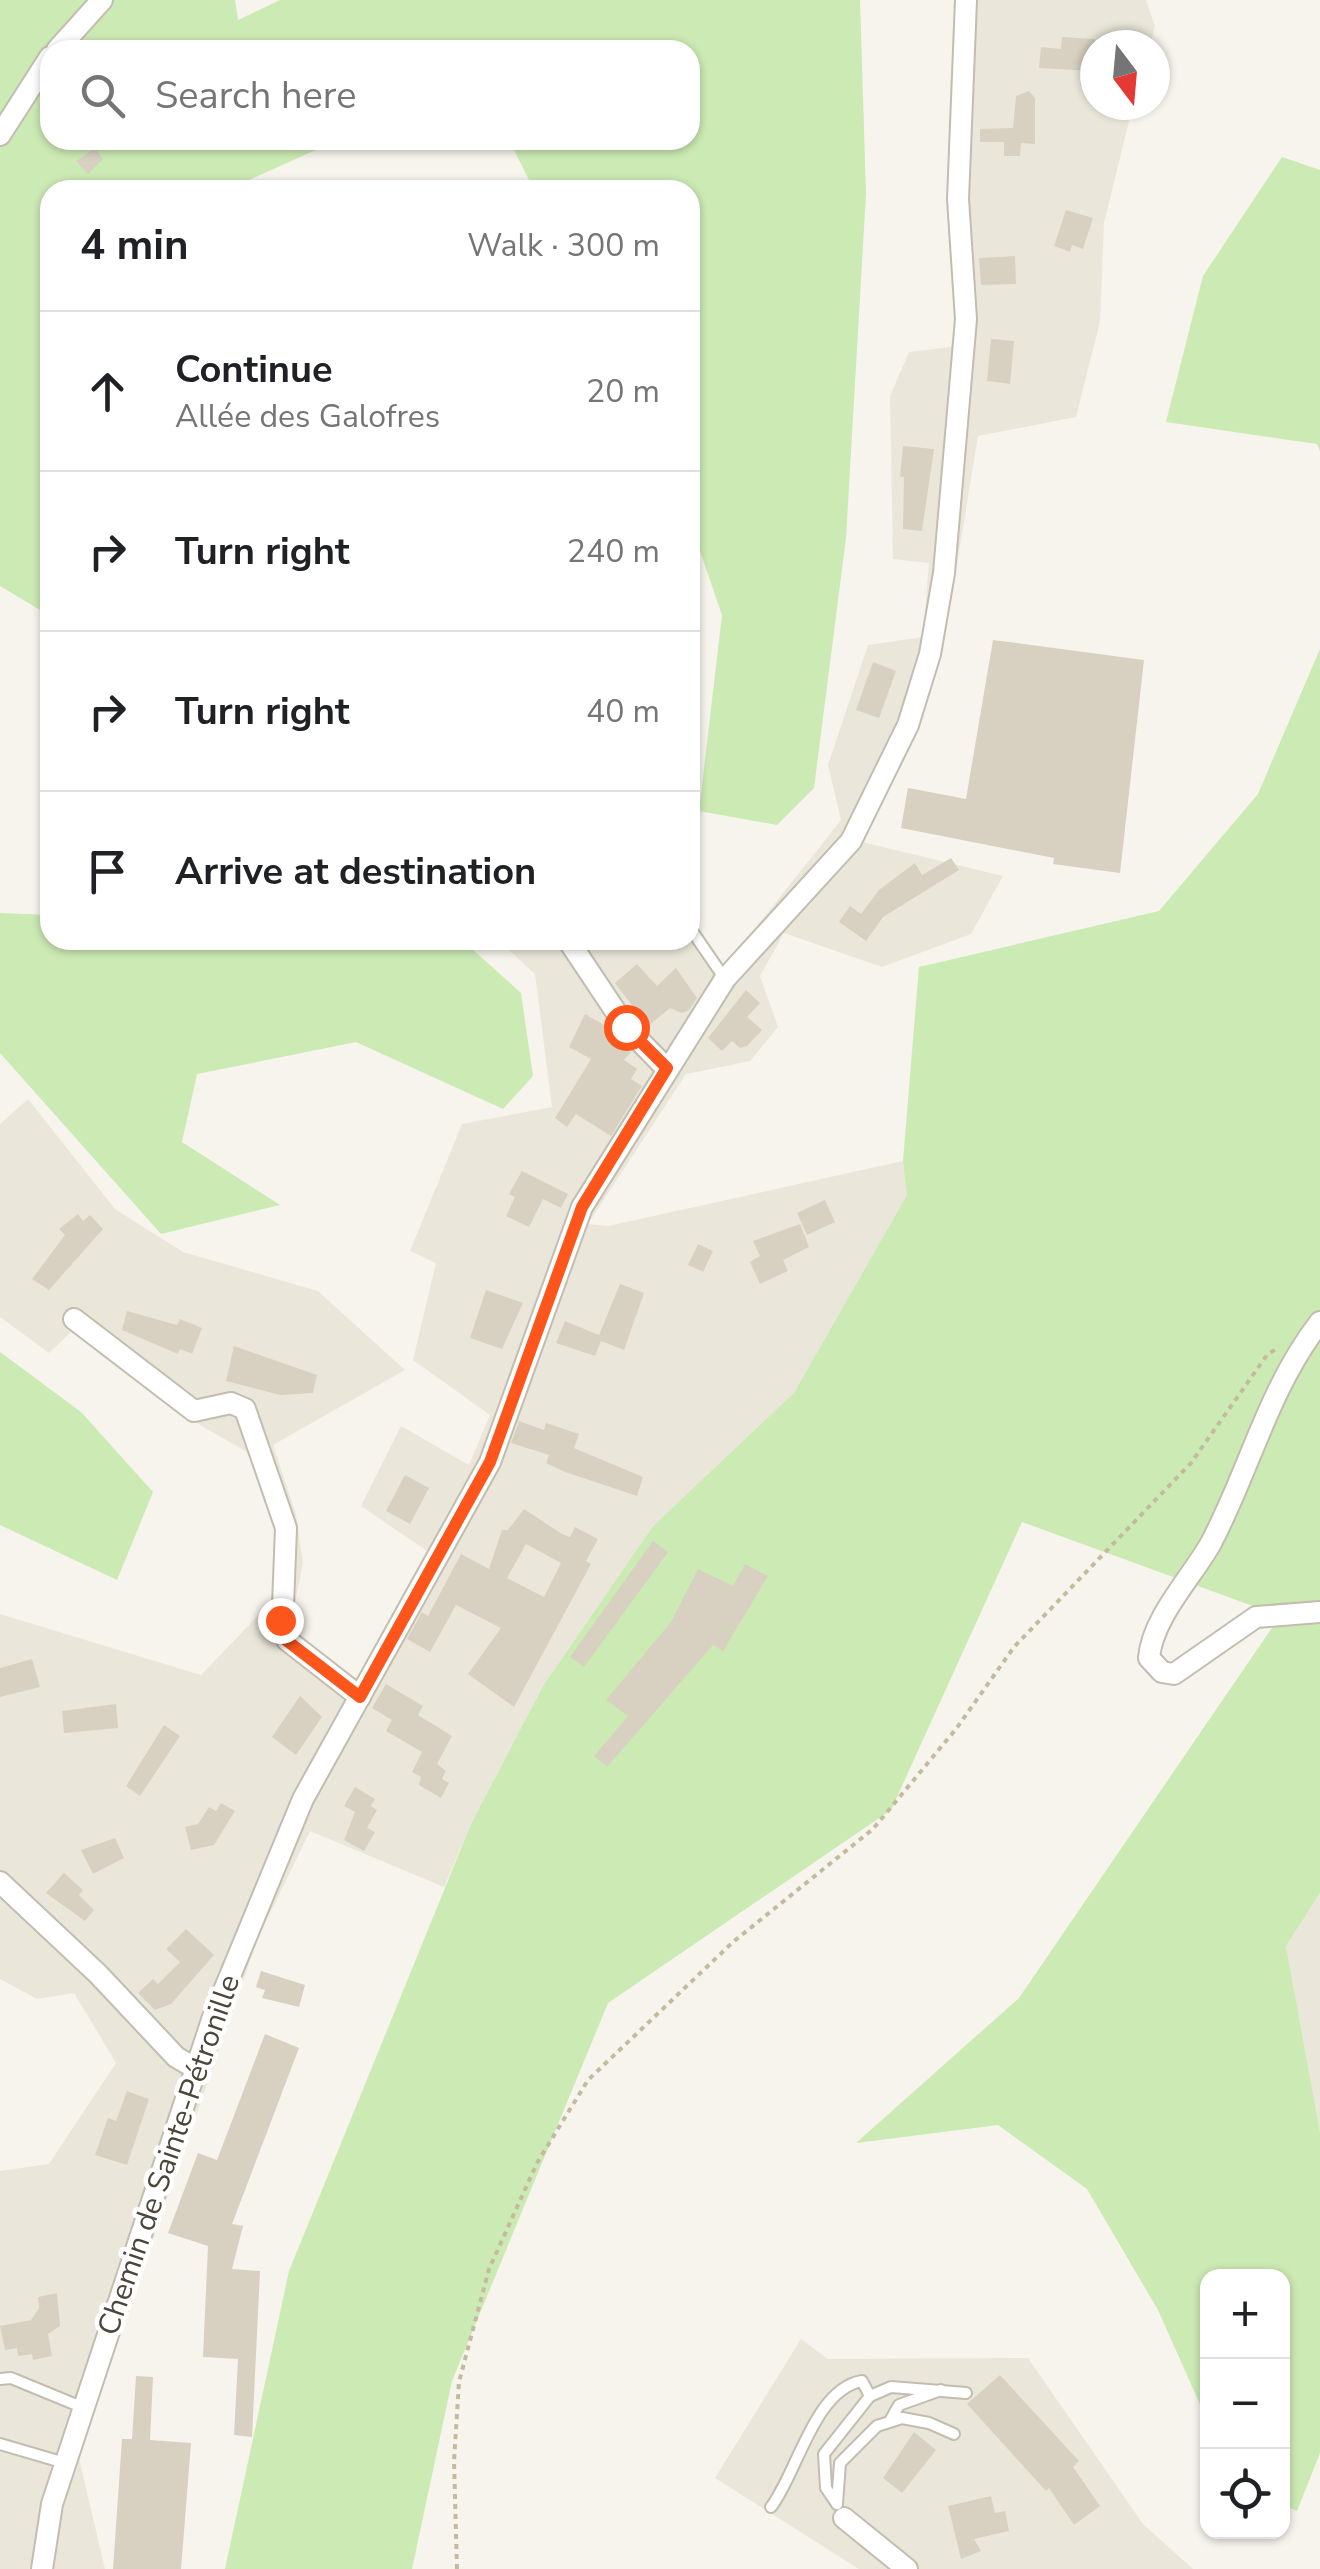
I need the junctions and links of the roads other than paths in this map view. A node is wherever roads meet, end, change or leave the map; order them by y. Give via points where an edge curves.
1 (102, 0) edge
2 (966, 0) edge
3 (66, 40) edge
4 (40, 73) edge
5 (0, 135) edge
6 (700, 943) edge
7 (575, 950) edge
8 (725, 979) junction
9 (667, 1068) junction
10 (74, 1319) dead end
11 (1317, 1326) edge
12 (1320, 1612) edge
13 (360, 1697) junction
14 (0, 1882) edge
15 (193, 2067) junction
16 (0, 2379) edge
17 (943, 2389) junction
18 (966, 2393) dead end
19 (870, 2396) junction
20 (84, 2408) junction
21 (889, 2422) junction
22 (954, 2434) dead end
23 (0, 2444) edge
24 (66, 2463) junction
25 (771, 2507) dead end
26 (841, 2511) junction
27 (42, 2569) edge
28 (907, 2569) edge

1 - 3 street
2 - 8 street, Chemin de Sainte-Pétronille via 958,198 966,319 944,572 930,654 908,724 852,841
4 - 5 street
6 - 8 lane
7 - 9 street via 626,1027
8 - 9 street, Chemin de Sainte-Pétronille
9 - 13 street, Chemin de Sainte-Pétronille via 582,1207 490,1462
10 - 13 street via 194,1411 232,1403 244,1410 286,1528 282,1631
11 - 12 street via 1270,1401 1212,1540 1155,1634 1149,1658 1174,1674 1256,1617
13 - 15 street, Chemin de Sainte-Pétronille via 303,1800
14 - 15 street via 176,2058
15 - 20 street, Chemin de Sainte-Pétronille
16 - 20 lane
17 - 18 lane
17 - 19 lane via 891,2388
17 - 21 lane via 899,2405
19 - 25 lane via 862,2381 835,2398 808,2432
19 - 26 lane via 824,2454 826,2488
20 - 24 street, Chemin de Sainte-Pétronille
21 - 22 lane via 929,2422
21 - 26 lane via 876,2426 840,2463
23 - 24 lane
24 - 27 street, Chemin de Sainte-Pétronille
26 - 28 street

